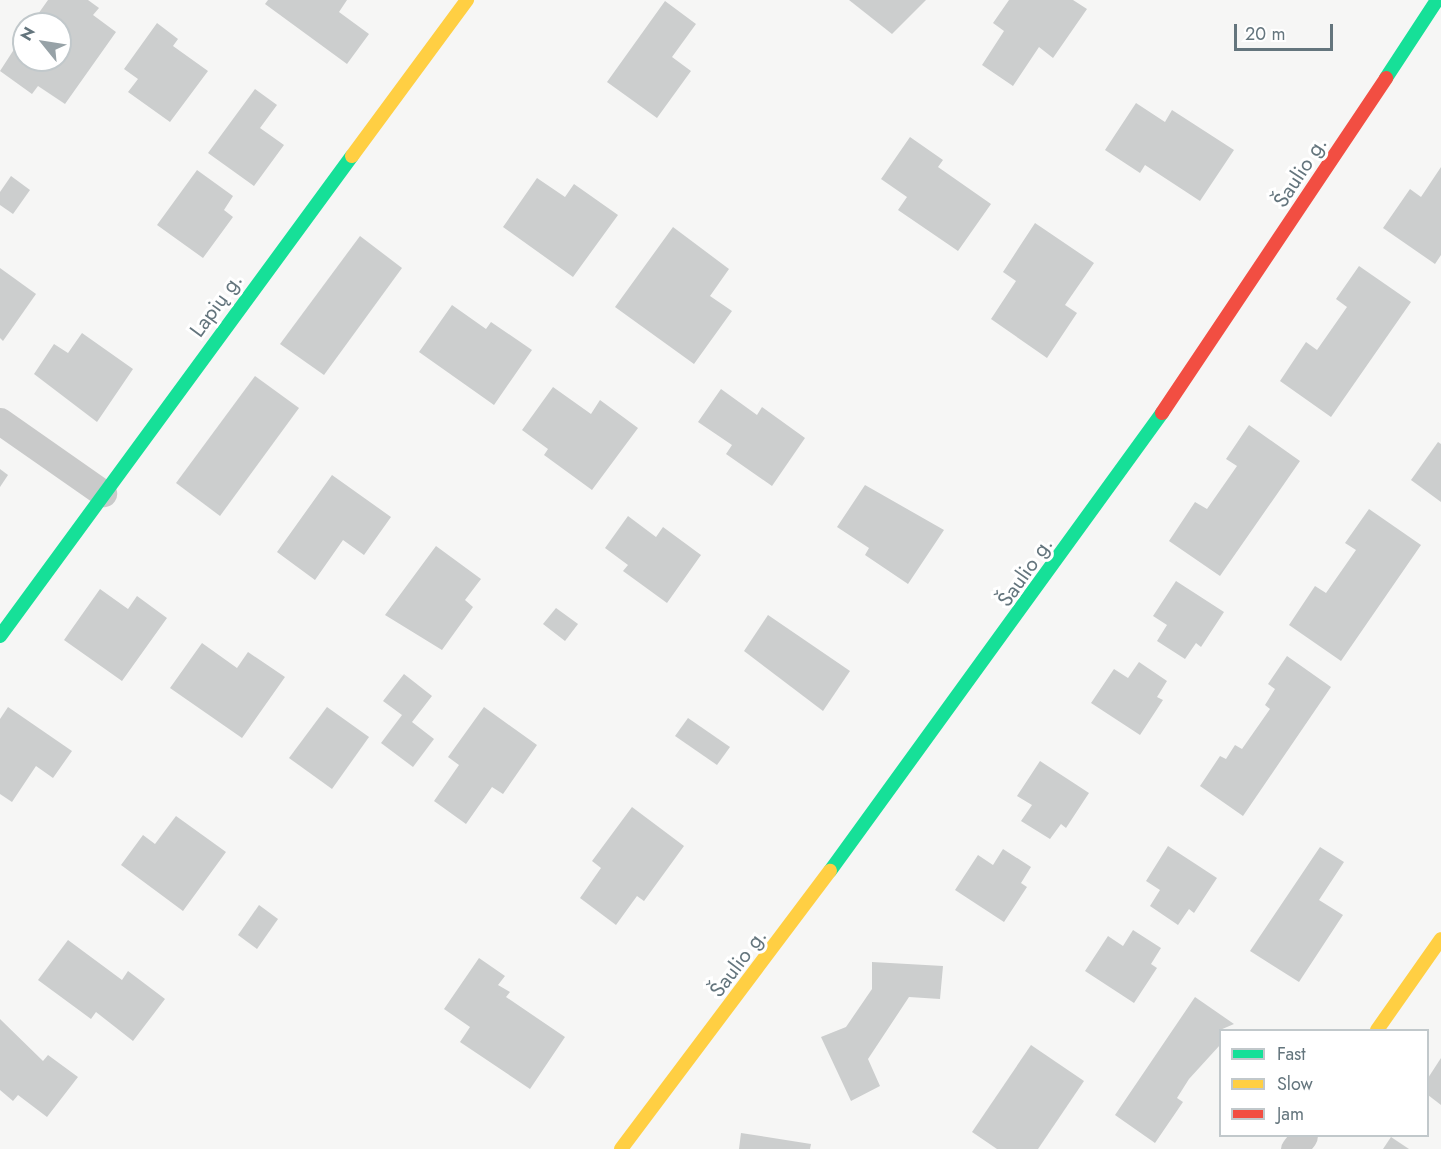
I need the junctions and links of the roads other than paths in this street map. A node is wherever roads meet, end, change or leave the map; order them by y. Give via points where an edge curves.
1 (467, 0) edge
2 (1437, 0) edge
3 (0, 421) edge
4 (103, 493) junction
5 (0, 636) edge
6 (1441, 939) edge
7 (1378, 1029) edge
8 (1303, 1137) edge
9 (621, 1149) edge
10 (1294, 1149) edge

1 - 4 street, Lapių g.
2 - 9 street, Šaulio g. via 1240,304 976,677
3 - 4 street
4 - 5 street, Lapių g.
6 - 7 street
8 - 10 street

